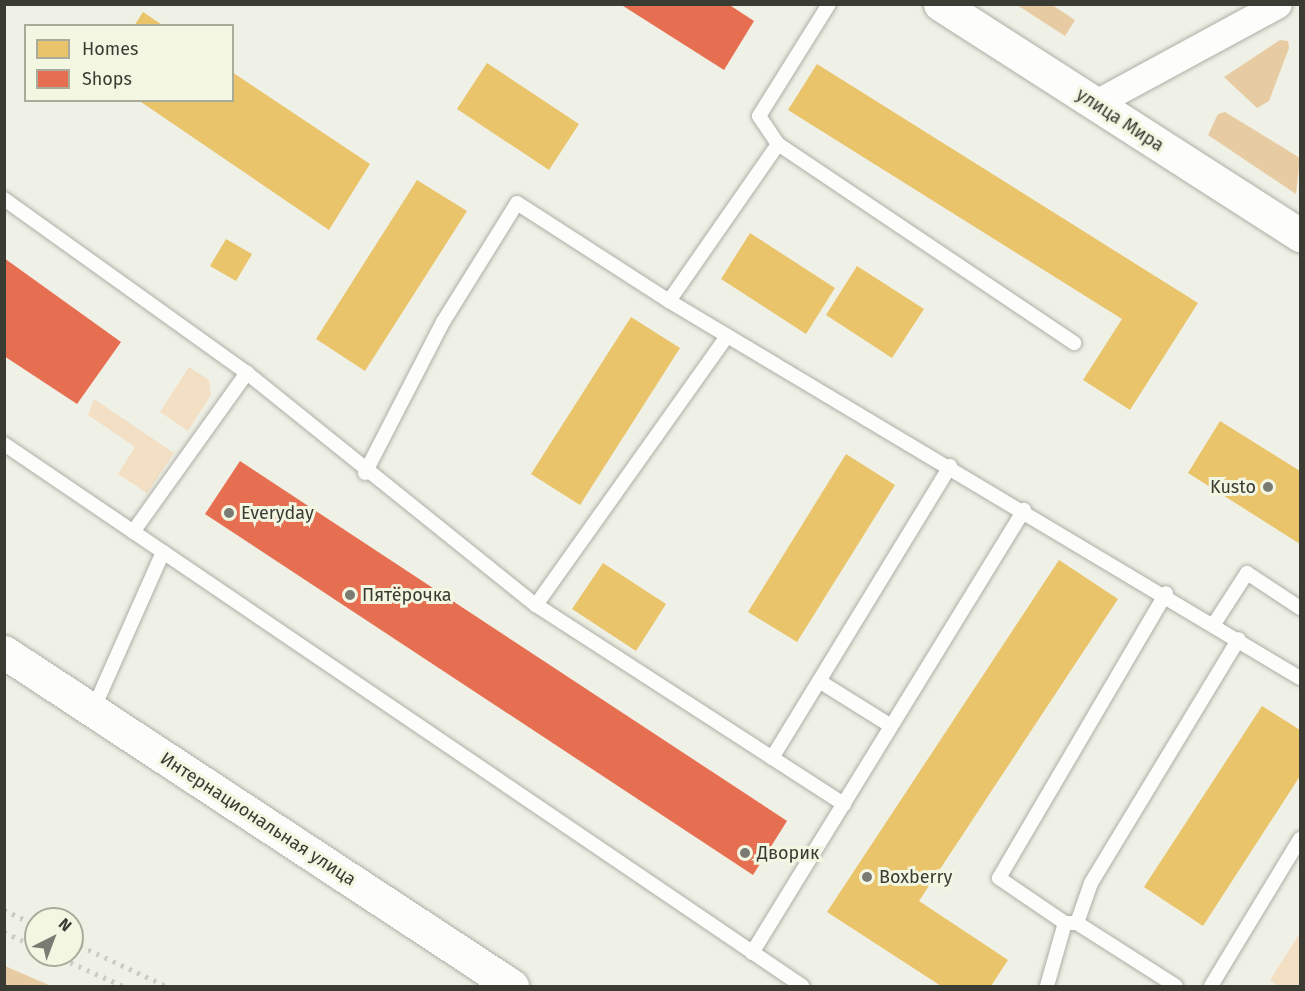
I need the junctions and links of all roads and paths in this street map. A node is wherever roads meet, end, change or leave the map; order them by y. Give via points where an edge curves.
1 (829, 4) edge
2 (940, 4) edge
3 (1278, 4) edge
4 (1094, 104) junction
5 (778, 144) junction
6 (4, 199) edge
7 (1300, 236) edge
8 (669, 301) junction
9 (727, 336) junction
10 (1074, 343) dead end
11 (247, 373) junction
12 (4, 444) edge
13 (950, 466) junction
14 (365, 473) junction
15 (1024, 510) junction
16 (133, 532) junction
17 (163, 552) junction
18 (1166, 593) junction
19 (536, 605) junction
20 (1300, 608) edge
21 (1214, 624) junction
22 (1239, 639) junction
23 (4, 652) edge
24 (1300, 678) edge
25 (819, 681) junction
26 (93, 710) junction
27 (891, 726) junction
28 (772, 758) junction
29 (843, 804) junction
30 (1300, 839) edge
31 (1071, 923) junction
32 (752, 953) junction
33 (794, 984) edge
34 (512, 987) edge
35 (1047, 987) edge
36 (1176, 987) edge
37 (1211, 987) edge

1 - 5 lane via 759,116
2 - 4 main road, улица Мира
3 - 4 street
4 - 7 main road, улица Мира
5 - 8 lane
5 - 10 lane
6 - 11 lane
8 - 9 lane
8 - 14 lane via 517,203 443,322
9 - 13 lane
9 - 19 lane
11 - 14 lane
11 - 16 lane
12 - 16 lane
13 - 15 lane
13 - 25 lane
14 - 19 lane
15 - 18 lane
15 - 27 lane
16 - 17 lane
17 - 26 lane
17 - 32 lane
18 - 21 lane
18 - 31 lane via 999,878
19 - 28 lane
20 - 21 lane via 1247,573
21 - 22 lane
22 - 24 lane
22 - 31 lane via 1091,883
23 - 26 main road, Интернациональная улица
25 - 27 lane
25 - 28 lane
26 - 34 main road, Интернациональная улица
27 - 29 lane
28 - 29 lane
29 - 32 lane
30 - 37 lane
31 - 35 lane
31 - 36 lane
32 - 33 lane

